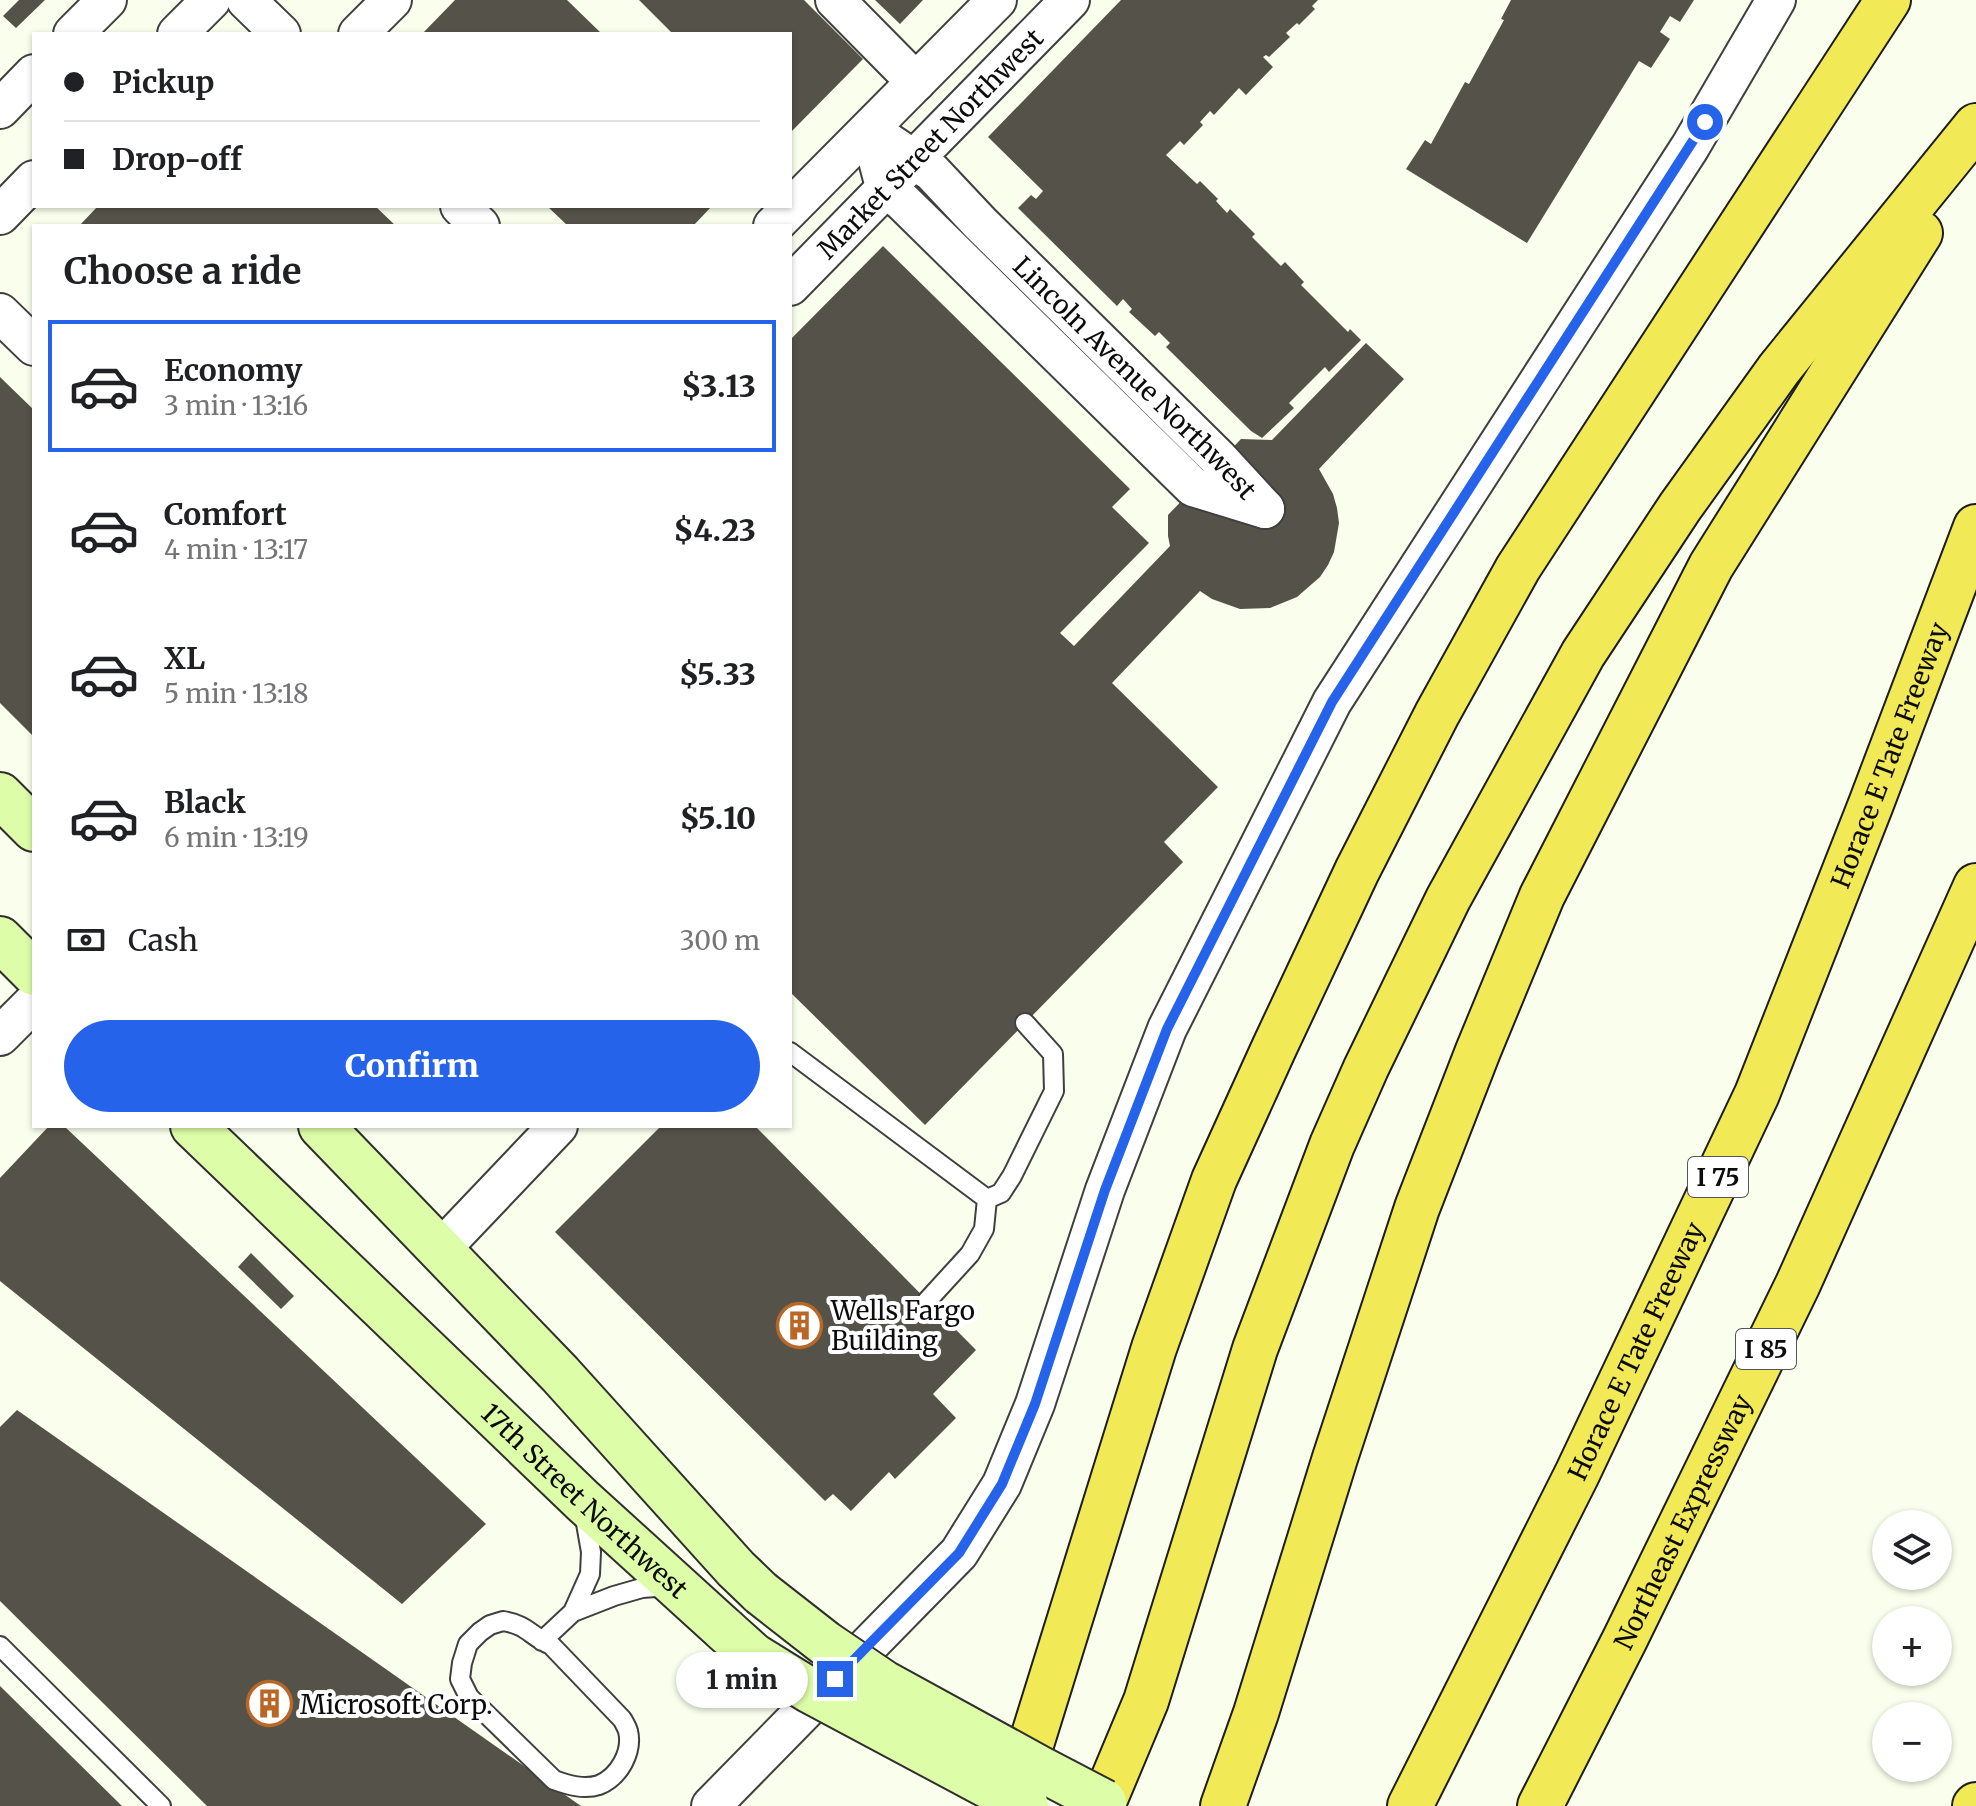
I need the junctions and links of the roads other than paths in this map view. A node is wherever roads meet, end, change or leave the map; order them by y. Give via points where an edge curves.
1 (107, 0) edge
2 (211, 0) edge
3 (246, 0) edge
4 (392, 0) edge
5 (835, 0) edge
6 (997, 0) edge
7 (1070, 0) edge
8 (1776, 0) edge
9 (1888, 0) edge
10 (75, 32) edge
11 (179, 32) edge
12 (279, 32) edge
13 (360, 32) edge
14 (32, 76) edge
15 (916, 82) junction
16 (0, 109) edge
17 (1976, 126) edge
18 (870, 130) junction
19 (1976, 143) edge
20 (914, 159) junction
21 (32, 182) edge
22 (885, 187) junction
23 (792, 207) edge
24 (462, 208) edge
25 (791, 208) edge
26 (0, 215) edge
27 (478, 224) edge
28 (775, 224) edge
29 (792, 284) edge
30 (0, 313) edge
31 (32, 344) edge
32 (1976, 527) edge
33 (0, 795) edge
34 (32, 827) edge
35 (1976, 886) edge
36 (0, 939) edge
37 (32, 971) edge
38 (32, 1004) edge
39 (1025, 1023) dead end
40 (0, 1036) edge
41 (792, 1053) edge
42 (195, 1128) edge
43 (323, 1128) edge
44 (556, 1128) edge
45 (987, 1199) junction
46 (440, 1250) junction
47 (927, 1301) dead end
48 (583, 1501) junction
49 (677, 1586) junction
50 (573, 1612) junction
51 (542, 1641) junction
52 (0, 1646) edge
53 (1106, 1805) edge
54 (161, 1806) edge
55 (711, 1806) edge
56 (1012, 1806) edge
57 (1026, 1806) edge
58 (1223, 1806) edge
59 (1410, 1806) edge
60 (1540, 1806) edge

1 - 10 street
2 - 11 street
3 - 12 street
4 - 13 street
5 - 15 street
6 - 15 street, Market Street Northwest
7 - 20 street, Market Street Northwest
8 - 55 street via 1690,147 1332,702 1167,1029 1002,1484 959,1553
9 - 56 highway via 1518,568 1357,871 1214,1180 1154,1348
14 - 16 street
15 - 18 street, Market Street Northwest
17 - 53 highway via 1779,369 1680,507 1583,654 1448,899 1332,1145 1255,1349 1146,1701
18 - 20 street, Lincoln Avenue Northwest
18 - 22 street
18 - 23 street, Market Street Northwest
19 - 58 highway via 1711,566 1542,896 1417,1208
20 - 22 street, Market Street Northwest
20 - 22 street, Lincoln Avenue Northwest via 1265,509 1193,487
21 - 26 street
22 - 29 street, Market Street Northwest
24 - 27 street
25 - 28 street, Market Street Northwest
30 - 31 street
32 - 59 highway, Horace E Tate Freeway / I 75 via 1757,1094 1577,1474
33 - 34 main road
35 - 60 highway, Northeast Expressway / I 85 via 1798,1284
36 - 37 main road
38 - 40 street
39 - 45 lane via 1053,1054 1054,1091 1012,1176 1001,1193
41 - 45 lane
42 - 48 main road, 17th Street Northwest
43 - 46 main road
44 - 46 street
45 - 47 lane via 984,1229 970,1254
46 - 53 main road, bridge via 761,1593 884,1683
48 - 49 main road, 17th Street Northwest
48 - 50 lane via 590,1574
49 - 50 lane via 642,1588
49 - 57 main road, 17th Street Northwest, bridge via 754,1656
50 - 51 lane
51 - 51 lane via 520,1624 490,1625 468,1644 460,1679 469,1697 554,1780 569,1786 598,1785 622,1767 628,1731
52 - 54 lane

